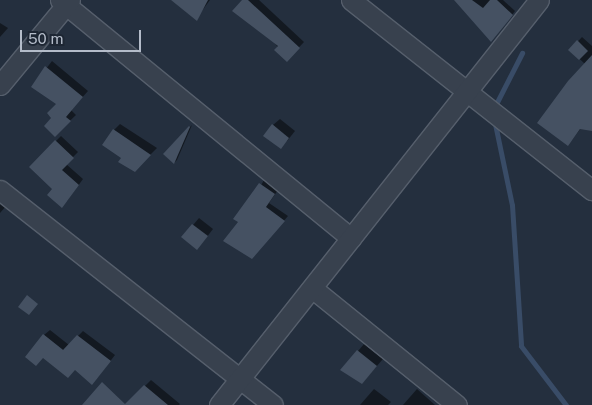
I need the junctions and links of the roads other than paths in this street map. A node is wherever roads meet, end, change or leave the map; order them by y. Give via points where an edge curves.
1 (351, 0) edge
2 (539, 0) edge
3 (65, 2) edge
4 (0, 86) edge
5 (465, 90) junction
6 (0, 190) edge
7 (592, 190) edge
8 (351, 238) junction
9 (312, 288) junction
10 (241, 380) junction
11 (219, 405) edge
12 (273, 405) edge
13 (457, 405) edge

1 - 5 street
2 - 5 street
3 - 4 street
3 - 8 street
5 - 7 street
5 - 8 street
6 - 10 street
8 - 9 street
9 - 10 street
9 - 13 street
10 - 11 street
10 - 12 street

